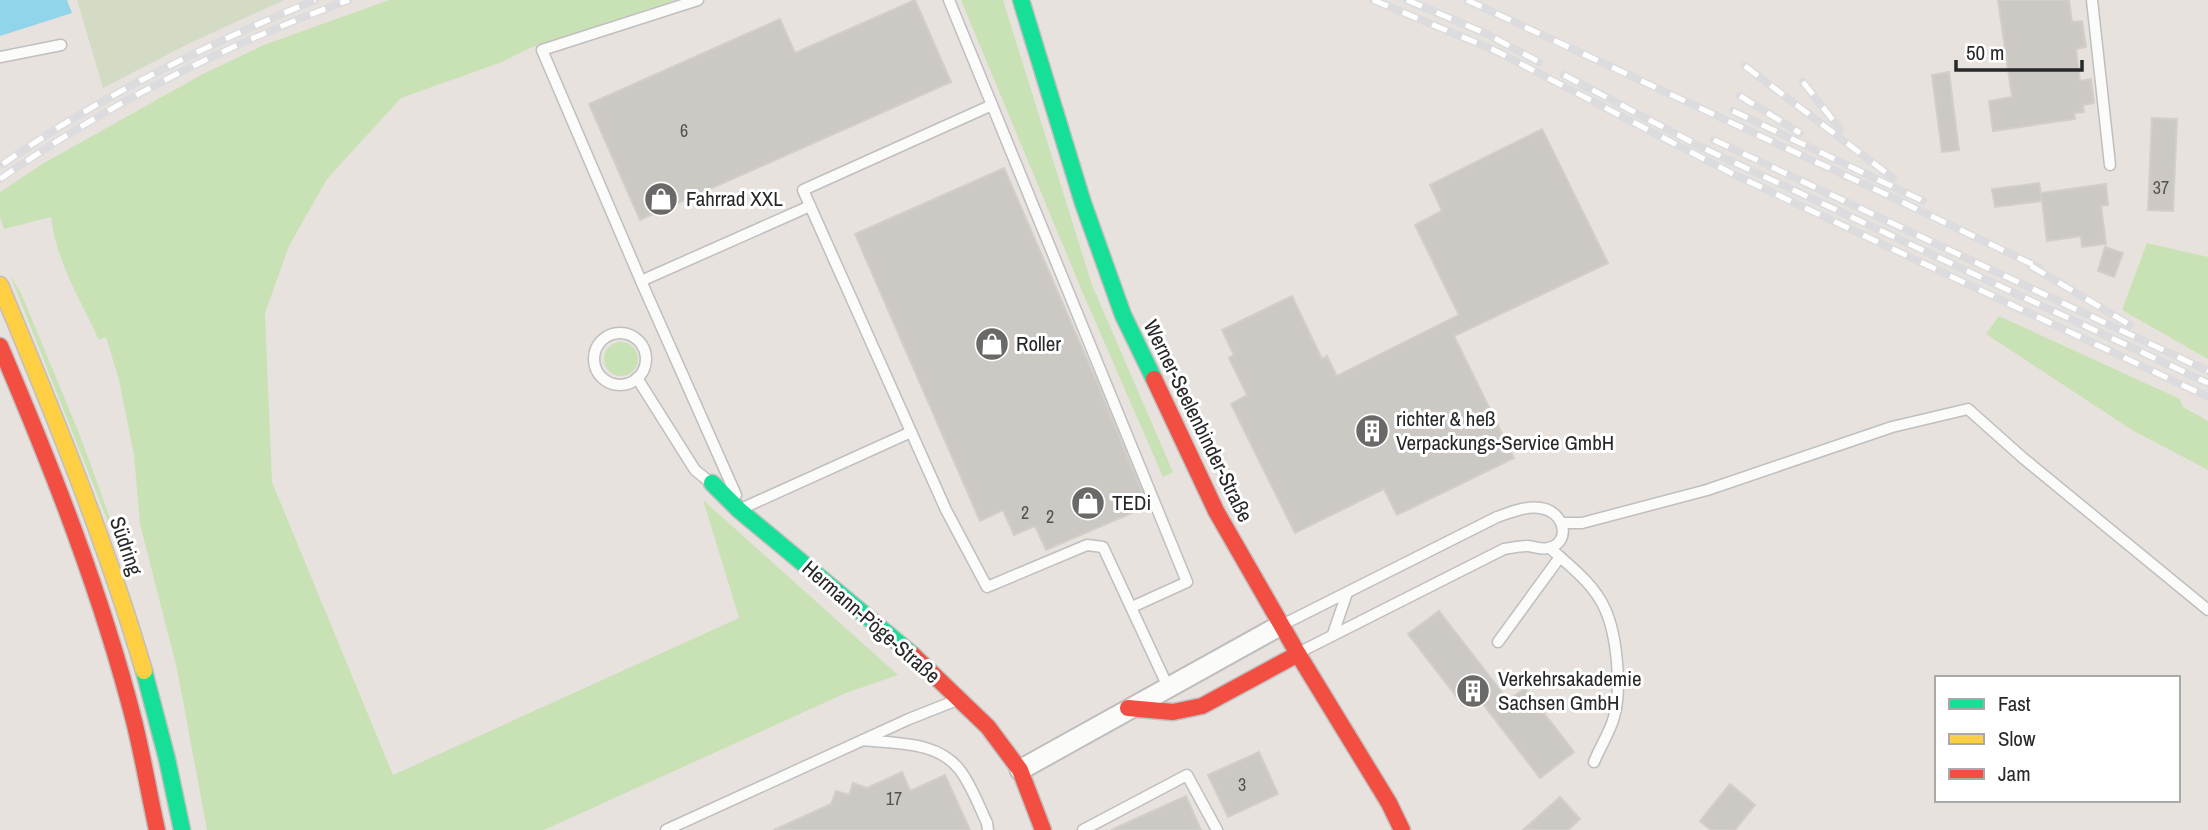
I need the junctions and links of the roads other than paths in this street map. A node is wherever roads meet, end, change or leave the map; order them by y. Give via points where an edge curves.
1 (698, 0) edge
2 (949, 0) edge
3 (1021, 0) edge
4 (2092, 0) edge
5 (61, 45) dead end
6 (0, 57) edge
7 (992, 105) junction
8 (2110, 165) dead end
9 (810, 206) junction
10 (641, 281) junction
11 (0, 285) edge
12 (0, 346) edge
13 (637, 379) junction
14 (911, 432) junction
15 (712, 483) joint
16 (739, 510) junction
17 (1563, 523) junction
18 (1550, 548) junction
19 (1560, 557) junction
20 (1347, 593) junction
21 (1132, 607) junction
22 (2208, 610) edge
23 (1281, 625) junction
24 (1333, 634) junction
25 (1498, 642) dead end
26 (1298, 654) junction
27 (1168, 687) junction
28 (959, 699) junction
29 (1128, 708) junction
30 (863, 740) junction
31 (1594, 762) dead end
32 (1020, 770) junction
33 (157, 830) edge
34 (182, 830) edge
35 (666, 830) edge
36 (988, 830) edge
37 (1044, 830) edge
38 (1083, 830) edge
39 (1217, 830) edge
40 (1402, 830) edge

1 - 10 lane via 542,50
2 - 7 lane
3 - 23 main road, Werner-Seelenbinder-Straße via 1083,203 1123,315 1216,511
4 - 8 lane
5 - 6 lane
7 - 9 lane via 803,190
7 - 21 lane via 1187,582
9 - 10 lane
9 - 14 lane
10 - 16 lane via 727,471
11 - 34 main road, Südring via 62,433 116,581 152,699
12 - 33 main road via 92,583 134,723
13 - 13 lane via 614,384 601,376 594,360 606,338 630,335 643,347 646,363
13 - 15 lane via 695,470
14 - 16 lane
14 - 21 lane via 987,587 1087,545 1103,547
15 - 16 main road, Hermann-Pöge-Straße
16 - 28 main road, Hermann-Pöge-Straße via 909,651
17 - 18 lane via 1562,535
17 - 20 lane via 1556,513 1543,508 1515,510
17 - 22 lane via 1582,523 1707,490 1892,427 1968,409
18 - 19 lane
18 - 24 lane via 1504,549
19 - 25 lane
19 - 31 lane via 1592,588 1605,609 1615,651 1614,716
20 - 23 lane
20 - 24 lane
21 - 27 lane
23 - 26 main road, Werner-Seelenbinder-Straße
23 - 27 street
24 - 26 lane
26 - 29 main road via 1202,706 1173,712
26 - 40 main road, Werner-Seelenbinder-Straße
27 - 29 street
28 - 30 lane
28 - 32 main road, Hermann-Pöge-Straße via 988,727
29 - 32 street
30 - 35 lane
30 - 36 lane via 924,747 944,755 960,770
32 - 37 main road, Hermann-Pöge-Straße
38 - 39 lane via 1187,775

